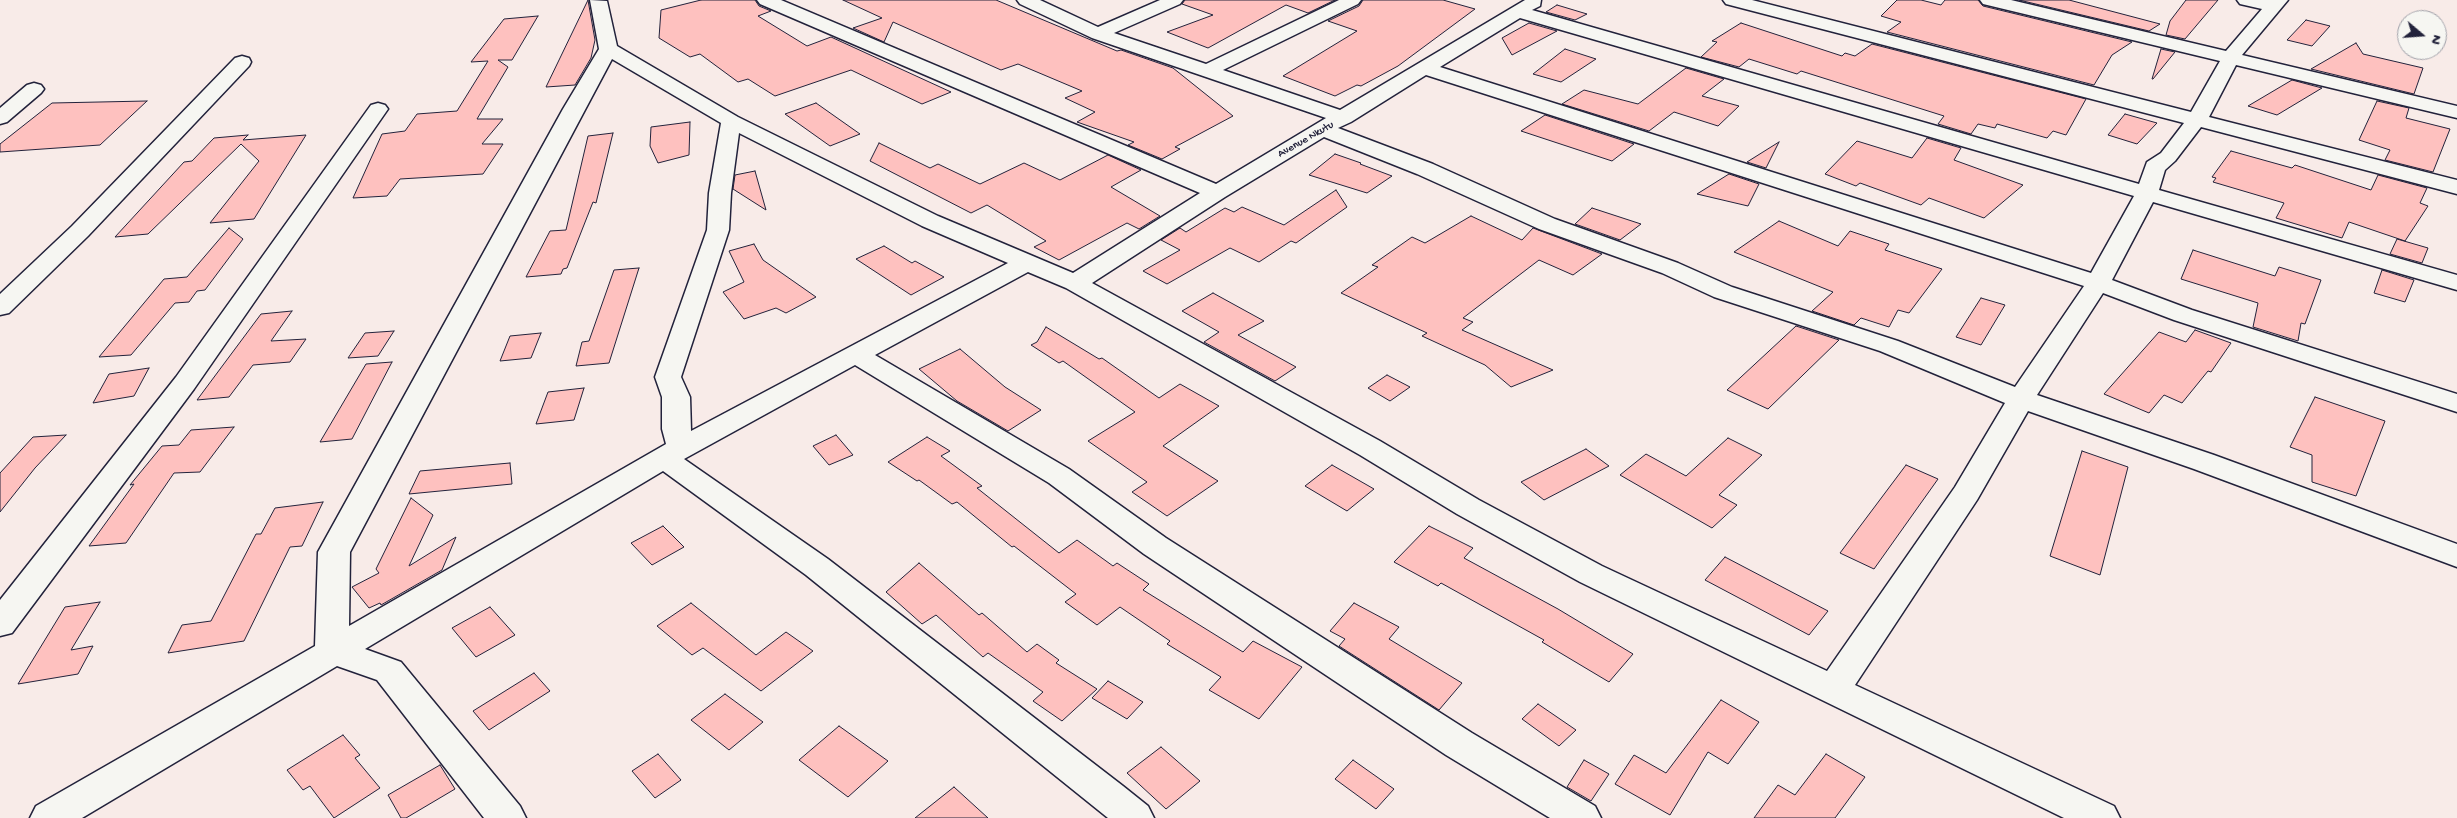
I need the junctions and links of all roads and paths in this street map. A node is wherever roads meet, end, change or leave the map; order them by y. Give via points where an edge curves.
1 (766, 0) edge
2 (1026, 0) edge
3 (1174, 0) edge
4 (1352, 0) edge
5 (1538, 0) edge
6 (1732, 0) edge
7 (1989, 0) edge
8 (2246, 0) edge
9 (598, 1) edge
10 (2277, 3) edge
11 (1519, 12) junction
12 (1098, 34) junction
13 (608, 49) junction
14 (2231, 56) junction
15 (242, 62) dead end
16 (1425, 68) junction
17 (1205, 72) junction
18 (34, 89) dead end
19 (378, 109) dead end
20 (2457, 112) edge
21 (0, 118) edge
22 (2198, 118) junction
23 (731, 121) junction
24 (1334, 123) junction
25 (2457, 187) edge
26 (1217, 192) junction
27 (2147, 192) junction
28 (1026, 263) junction
29 (1075, 283) junction
30 (2457, 283) edge
31 (2098, 284) junction
32 (0, 308) edge
33 (857, 355) junction
34 (2021, 399) junction
35 (2457, 402) edge
36 (673, 453) junction
37 (2457, 556) edge
38 (0, 624) edge
39 (332, 650) junction
40 (1833, 690) junction
41 (49, 818) edge
42 (508, 818) edge
43 (1135, 818) edge
44 (1582, 818) edge
45 (2101, 818) edge

1 - 26 street
2 - 12 street
3 - 12 street
4 - 17 street
5 - 11 street, Avenue Nkutu
6 - 22 street
7 - 14 street
8 - 10 street
9 - 13 street
10 - 14 street
11 - 16 street, Avenue Nkutu
11 - 27 street
12 - 17 street
13 - 23 street
13 - 39 street via 334,552
14 - 20 street
14 - 22 street
15 - 32 street via 80,232
16 - 24 street, Avenue Nkutu
16 - 31 street
17 - 24 street
18 - 21 street
19 - 38 street via 184,383
22 - 25 street
22 - 27 street via 2168,157 2155,167
23 - 28 street via 930,221
23 - 36 street via 718,230 668,377 676,397
24 - 26 street, Avenue Nkutu
24 - 34 street via 1425,169 1547,224 1670,268 1723,292 1889,346
26 - 29 street, Avenue Nkutu
27 - 30 street
27 - 31 street
28 - 29 street
28 - 33 street
29 - 40 street via 1591,574
31 - 34 street
31 - 35 street via 2183,315
33 - 36 street
33 - 44 street via 1059,476 1172,557 1451,739
34 - 37 street via 2204,462
34 - 40 street via 1966,493
36 - 39 street
36 - 43 street
39 - 41 street
39 - 42 street via 389,670
40 - 45 street

